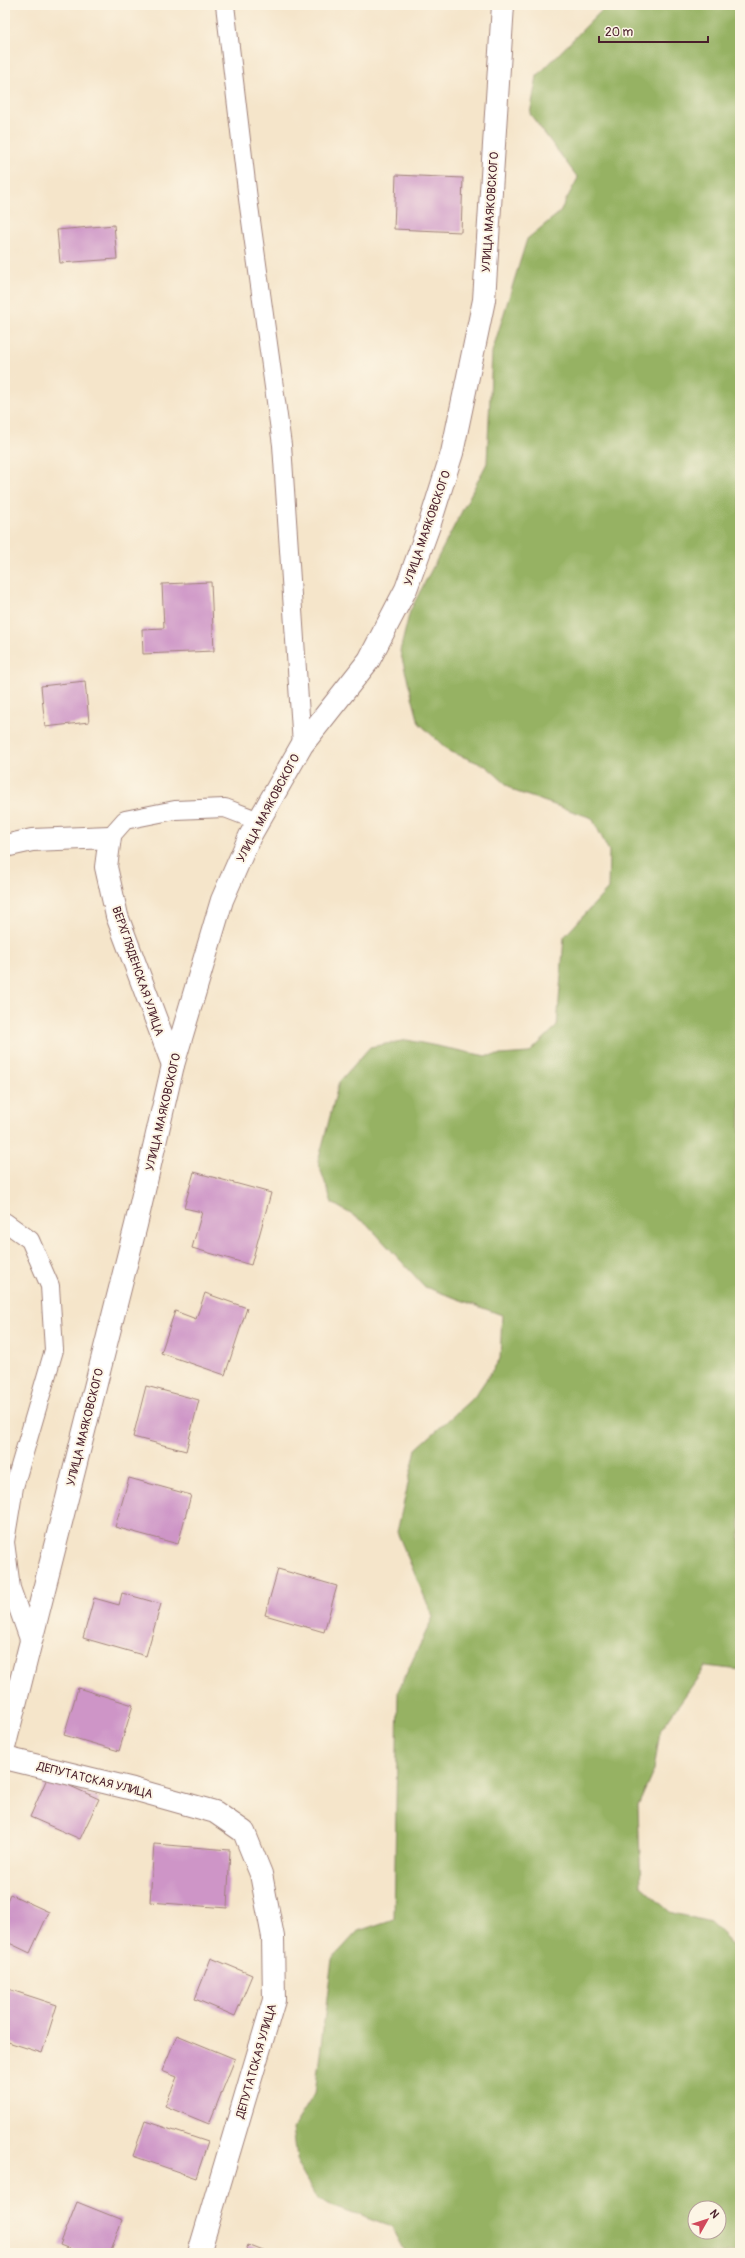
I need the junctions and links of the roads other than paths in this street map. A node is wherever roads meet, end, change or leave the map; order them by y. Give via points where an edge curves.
1 (225, 5) edge
2 (503, 5) edge
3 (302, 745) junction
4 (259, 820) junction
5 (110, 837) junction
6 (5, 846) edge
7 (173, 1066) junction
8 (5, 1222) edge
9 (30, 1642) junction
10 (5, 1744) edge
11 (5, 1758) edge
12 (198, 2253) edge

1 - 3 lane via 248,199 282,445
2 - 3 street, УЛИЦА МАЯКОВСКОГО via 484,300 452,453 406,589 369,660
3 - 4 street, УЛИЦА МАЯКОВСКОГО
4 - 5 lane via 225,808 175,810 125,820
4 - 7 street, УЛИЦА МАЯКОВСКОГО via 222,900
5 - 6 street via 32,840
5 - 7 street, ВЕРХГЛЯДЕНСКАЯ УЛИЦА via 106,867 117,916
7 - 9 street, УЛИЦА МАЯКОВСКОГО via 136,1225
8 - 9 lane via 30,1240 50,1286 54,1350 14,1487 5,1542 12,1588
9 - 10 street, УЛИЦА МАЯКОВСКОГО
11 - 12 street, ДЕПУТАТСКАЯ УЛИЦА via 215,1812 244,1832 261,1874 272,1938 274,2000

